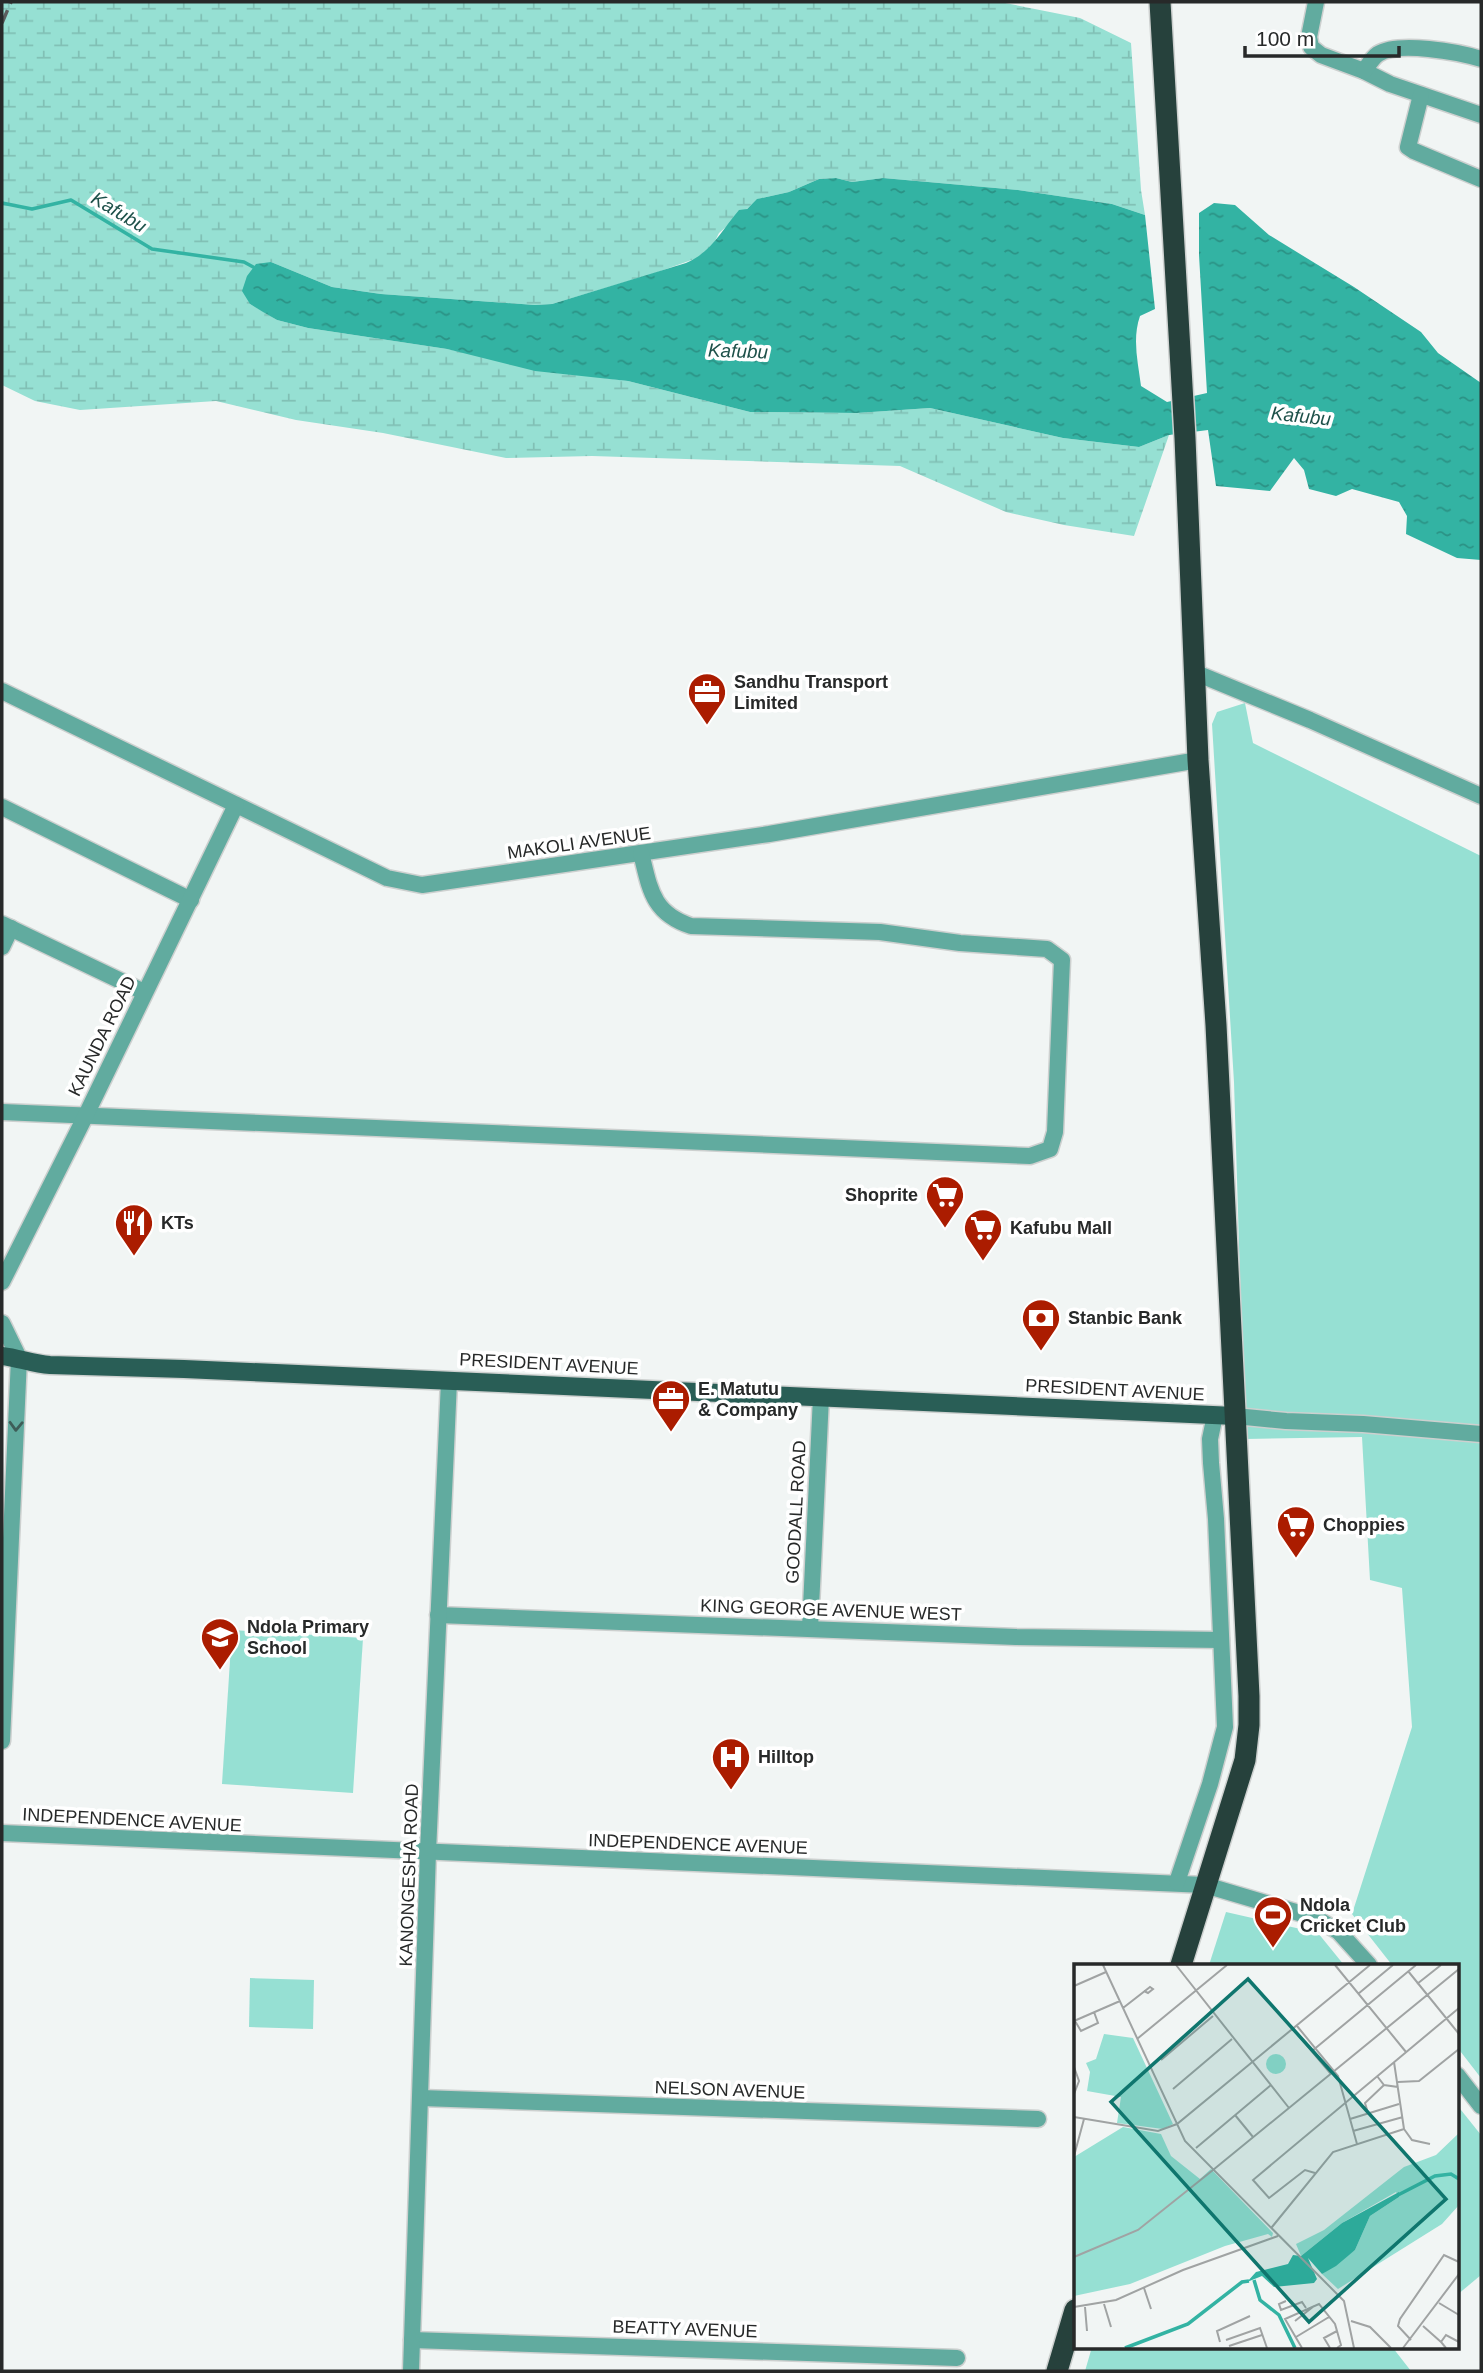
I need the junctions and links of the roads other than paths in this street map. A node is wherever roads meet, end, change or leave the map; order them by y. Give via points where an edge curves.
1 (1160, 2) edge
2 (1316, 2) edge
3 (1481, 59) edge
4 (1364, 71) junction
5 (1420, 95) junction
6 (1481, 115) edge
7 (1481, 179) edge
8 (1196, 673) junction
9 (2, 691) edge
10 (1198, 760) junction
11 (1481, 796) edge
12 (236, 805) junction
13 (2, 807) edge
14 (641, 853) junction
15 (191, 900) junction
16 (6, 926) edge
17 (2, 947) edge
18 (144, 992) junction
19 (2, 1112) edge
20 (86, 1115) junction
21 (2, 1282) edge
22 (2, 1322) edge
23 (14, 1362) edge
24 (449, 1381) junction
25 (821, 1397) junction
26 (1225, 1415) junction
27 (1481, 1434) edge
28 (5, 1596) edge
29 (438, 1615) junction
30 (810, 1628) junction
31 (1221, 1640) junction
32 (2, 1741) edge
33 (2, 1833) edge
34 (428, 1852) junction
35 (1177, 1882) junction
36 (1205, 1885) junction
37 (1181, 1964) edge
38 (1368, 1964) edge
39 (1458, 2077) edge
40 (421, 2098) junction
41 (1481, 2106) edge
42 (1038, 2119) dead end
43 (1074, 2313) edge
44 (412, 2340) junction
45 (957, 2358) dead end
46 (411, 2371) edge
47 (1057, 2371) edge

1 - 8 highway
2 - 4 street via 1311,47
3 - 4 street via 1432,50 1388,51 1377,55
4 - 5 street
5 - 6 street
5 - 7 street via 1408,147
8 - 10 highway
8 - 11 street
9 - 12 street, MAKOLI AVENUE
10 - 14 street, MAKOLI AVENUE
10 - 26 highway via 1216,1025
12 - 14 street, MAKOLI AVENUE via 387,878 410,884
12 - 15 street, KAUNDA ROAD
13 - 15 street
14 - 20 street via 659,906 691,926 880,932 1055,953 1062,960 1055,1132 1050,1149 1030,1156
15 - 18 street, KAUNDA ROAD
16 - 17 street
16 - 18 street
18 - 20 street, KAUNDA ROAD
19 - 20 street
20 - 21 street, KAUNDA ROAD
22 - 23 street
23 - 24 main road, PRESIDENT AVENUE
23 -> 28 street
24 - 25 main road, PRESIDENT AVENUE
24 - 29 street, KANONGESHA ROAD
25 - 26 main road, PRESIDENT AVENUE
25 - 30 street, GOODALL ROAD
26 - 27 street
26 - 31 street via 1210,1438
26 - 36 highway via 1249,1725 1241,1774
28 - 32 street
29 - 30 street, KING GEORGE AVENUE WEST
29 - 34 street, KANONGESHA ROAD
30 - 31 street, KING GEORGE AVENUE WEST
31 - 35 street via 1225,1727
33 - 34 street, INDEPENDENCE AVENUE
34 - 35 street, INDEPENDENCE AVENUE
34 - 40 street, KANONGESHA ROAD
35 - 36 street, INDEPENDENCE AVENUE
36 - 37 highway
36 - 38 street, INDEPENDENCE AVENUE via 1316,1918 1339,1932
39 - 41 street
40 - 42 street, NELSON AVENUE
40 - 44 street, KANONGESHA ROAD
43 - 47 highway
44 - 45 street, BEATTY AVENUE
44 - 46 street, KANONGESHA ROAD

